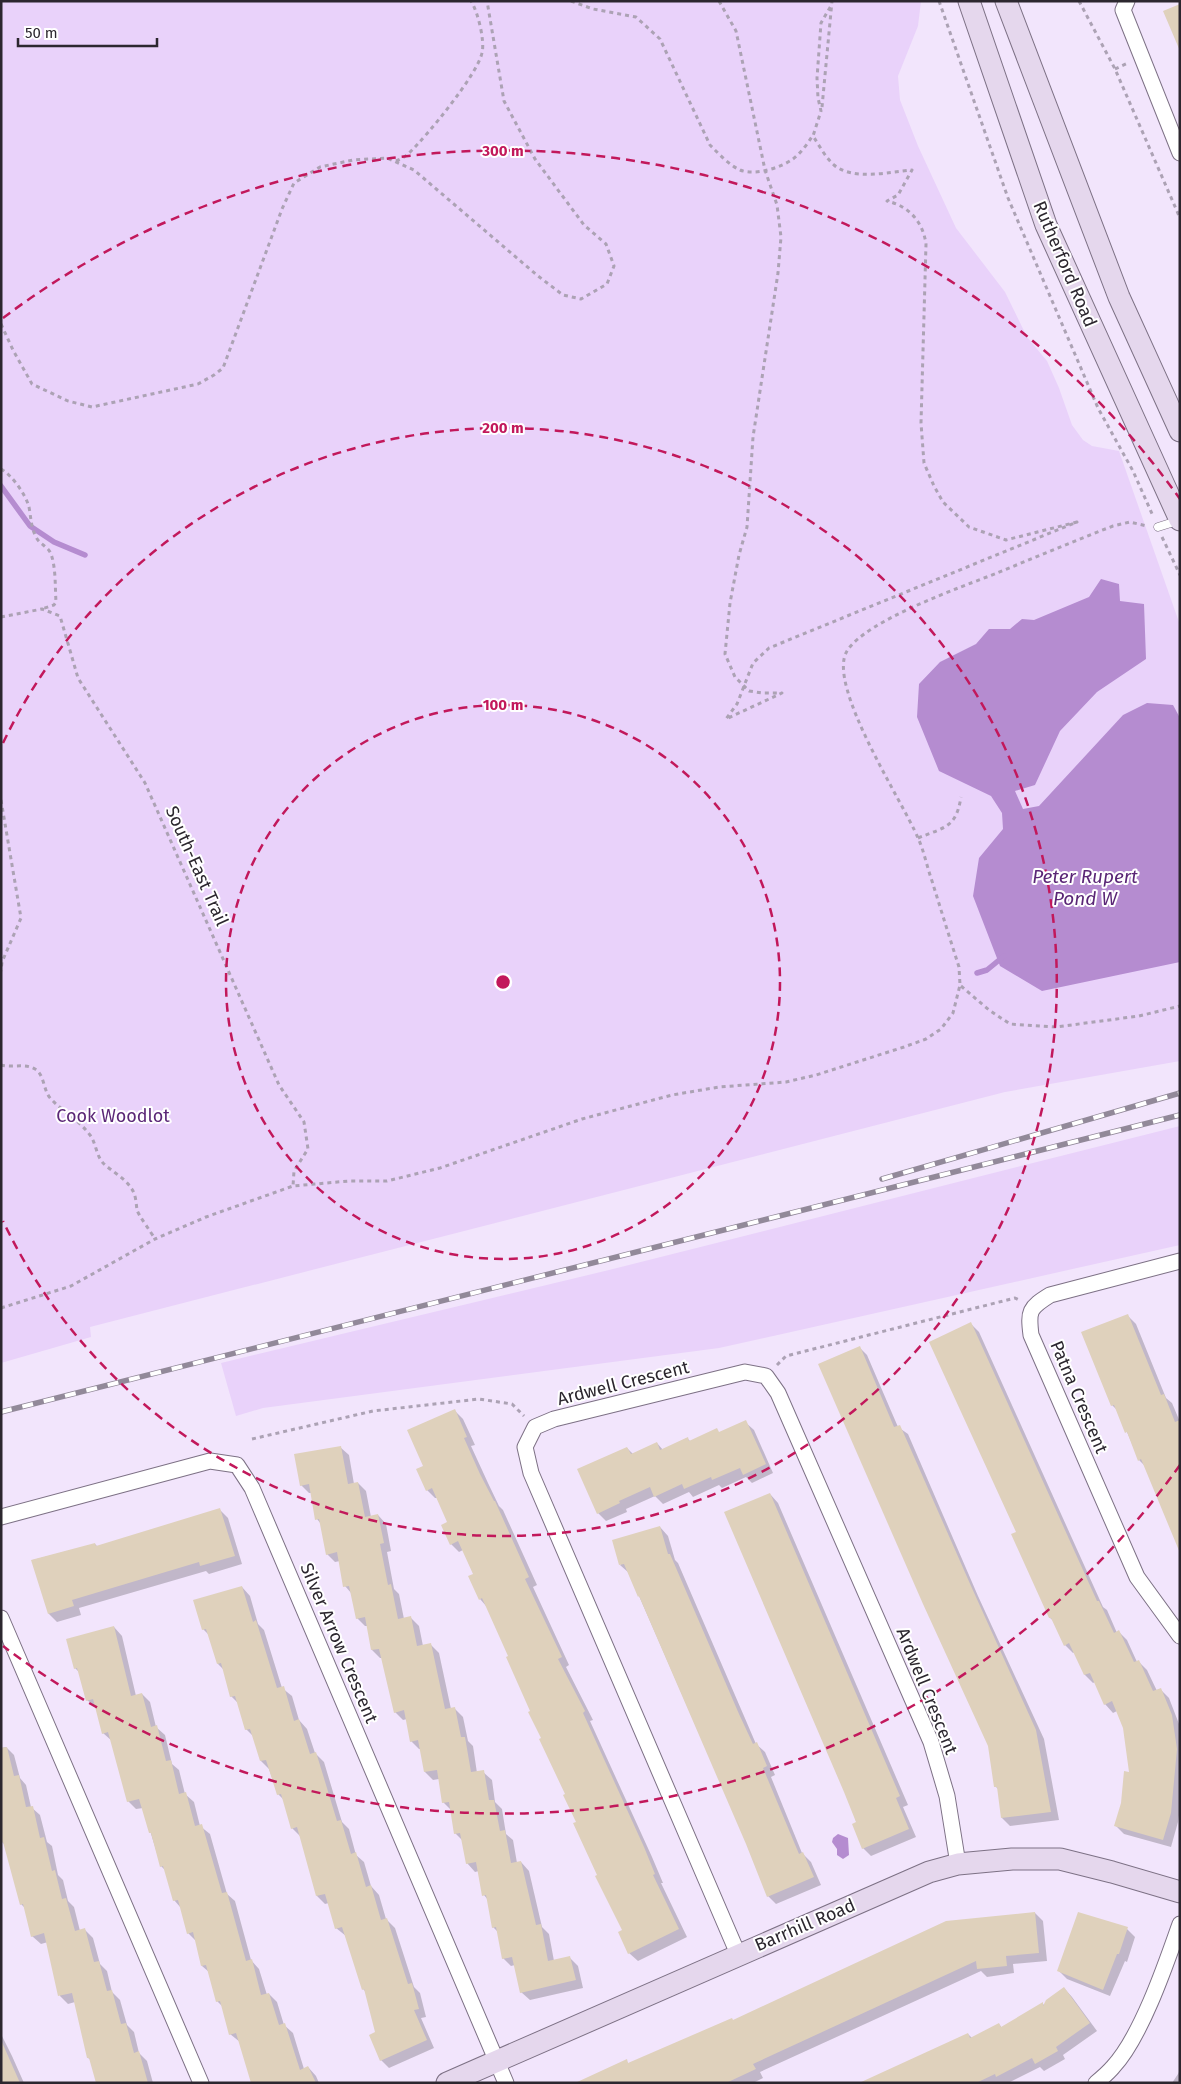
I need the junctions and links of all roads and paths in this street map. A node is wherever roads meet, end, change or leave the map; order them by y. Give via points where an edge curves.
1 (471, 1) edge
2 (487, 1) edge
3 (571, 1) edge
4 (719, 1) edge
5 (969, 1) edge
6 (1006, 1) edge
7 (1079, 1) edge
8 (1127, 1) edge
9 (832, 3) edge
10 (821, 111) junction
11 (813, 136) junction
12 (1180, 153) edge
13 (396, 162) junction
14 (765, 170) junction
15 (1180, 218) edge
16 (1, 324) edge
17 (1180, 430) edge
18 (1, 470) edge
19 (1180, 520) edge
20 (1158, 528) junction
21 (1180, 575) edge
22 (42, 609) junction
23 (1, 617) edge
24 (744, 686) junction
25 (961, 797) dead end
26 (1, 800) edge
27 (918, 838) junction
28 (1, 971) edge
29 (960, 985) junction
30 (1180, 1006) edge
31 (1, 1065) edge
32 (293, 1186) junction
33 (154, 1239) junction
34 (1180, 1261) edge
35 (1034, 1305) junction
36 (1, 1308) edge
37 (766, 1376) junction
38 (535, 1427) junction
39 (252, 1438) dead end
40 (1, 1517) edge
41 (1, 1618) edge
42 (1180, 1636) edge
43 (958, 1864) junction
44 (1180, 1892) edge
45 (1180, 1924) edge
46 (738, 1954) junction
47 (497, 2061) junction
48 (201, 2083) edge
49 (447, 2083) edge
50 (506, 2083) edge
51 (1096, 2083) edge

1 - 13 path via 484,40 482,55 448,107 409,154
2 - 13 path via 504,101 535,158 584,225 606,244 614,266 607,284 581,299 563,295 414,170
3 - 14 path via 593,9 636,17 648,26 660,39 710,145 741,171
4 - 14 path via 736,31
5 - 19 main road, Rutherford Road via 1046,224
6 - 17 main road, Rutherford Road via 1119,297
7 - 15 path via 1115,69
8 - 12 street via 1123,10
9 - 10 path
9 - 10 path via 820,30 817,78
10 - 11 path
11 - 14 path via 792,159
11 - 24 path via 835,166 846,171 860,174 912,170 898,195 887,201 906,209 924,230 926,269 921,423 924,463 943,502 970,527 1006,540 1077,522 769,648 753,663
13 - 16 path via 387,158 353,160 320,167 294,183 223,368 198,384 92,407 68,401 32,384
14 - 24 path via 777,204 781,237 753,437 747,527 737,564 725,654 735,678
18 - 22 path via 21,492 37,539 51,555 56,602
19 - 20 lane
20 - 21 path
20 - 27 path via 1130,522 1104,529 909,609 878,625 846,651 843,669 846,686 876,759
22 - 23 path
22 - 32 path, South-East Trail via 60,616 78,678 145,783 279,1085 304,1122 308,1149 294,1171
24 - 24 path via 762,693 782,693 726,719
25 - 27 path via 958,815 947,827
26 - 28 path via 22,918
27 - 29 path via 959,968
29 - 30 path via 1010,1024 1056,1027 1139,1016
29 - 32 path via 954,1013 941,1029 926,1039 816,1075 786,1082 719,1087 672,1095 582,1119 440,1168 387,1181
31 - 33 path via 36,1069 50,1098 74,1117 91,1137 103,1163 131,1187 138,1211
32 - 33 path
33 - 36 path via 71,1286
34 - 35 street via 1050,1295
35 - 37 path via 1015,1298 786,1356
35 - 42 street, Patna Crescent via 1028,1315 1032,1334 1137,1577
37 - 38 street, Ardwell Crescent via 745,1372 554,1418
37 - 43 street, Ardwell Crescent via 778,1393 931,1742 947,1796
38 - 39 path via 512,1404 479,1399 373,1411
38 - 46 street via 525,1447 531,1473
40 - 47 street, Silver Arrow Crescent via 210,1460 236,1465 252,1488
41 - 48 street
43 - 44 main road, Barrhill Road via 1060,1859
43 - 46 main road, Barrhill Road via 928,1872
45 - 51 street via 1133,2037 1114,2067
46 - 47 main road, Barrhill Road
47 - 49 main road, Barrhill Road
47 - 50 street, Silver Arrow Crescent

